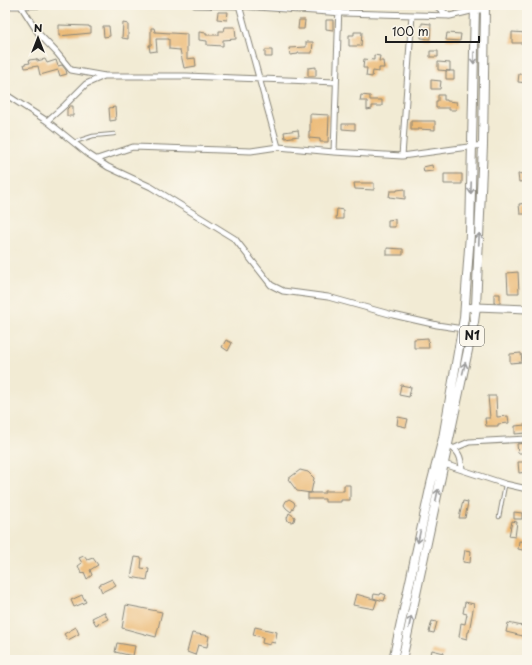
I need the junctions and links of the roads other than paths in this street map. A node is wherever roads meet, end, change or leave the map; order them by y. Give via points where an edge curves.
1 (70, 5) edge
2 (195, 5) edge
3 (339, 5) edge
4 (435, 5) edge
5 (5, 6) edge
6 (21, 6) junction
7 (240, 6) edge
8 (475, 8) edge
9 (485, 8) edge
10 (338, 13) junction
11 (412, 15) junction
12 (450, 16) junction
13 (105, 76) junction
14 (260, 80) junction
15 (336, 82) junction
16 (5, 94) edge
17 (47, 121) junction
18 (114, 134) dead end
19 (74, 142) junction
20 (473, 145) junction
21 (483, 145) junction
22 (278, 147) junction
23 (334, 152) junction
24 (402, 156) junction
25 (97, 159) junction
26 (476, 307) junction
27 (465, 308) junction
28 (527, 309) edge
29 (463, 329) junction
30 (527, 439) edge
31 (451, 447) junction
32 (444, 464) junction
33 (462, 469) junction
34 (505, 484) junction
35 (527, 489) edge
36 (499, 517) dead end
37 (393, 660) edge
38 (402, 660) edge

1 - 6 street
2 - 7 street
3 - 10 street
4 - 12 street
5 - 6 street
6 - 13 street via 39,34 71,70
7 - 10 street
7 - 14 street
8 - 9 street
8 - 12 street
8 -> 20 main road, N1
9 - 21 main road, N1
10 - 11 street
10 - 15 street
11 - 12 street
11 - 24 street
13 - 14 street via 186,76
13 - 17 street via 86,84
14 - 15 street
14 - 22 street
15 - 23 street
16 - 17 street
17 - 19 street
18 - 19 lane via 93,136
19 - 25 street
20 - 21 street
20 - 24 street
20 -> 27 main road, N1
26 -> 21 main road, N1
22 - 23 street
22 - 25 street via 251,151 133,147
23 - 24 street
25 - 29 street via 108,167 151,187 235,239 271,285 283,291 328,297 393,315
26 - 27 street
26 - 28 street
31 -> 26 main road, N1
27 - 29 main road, N1
29 -> 37 main road, N1 via 443,438
30 - 31 street via 469,442
31 - 32 main road, N1
31 - 33 street via 460,456
32 - 33 street
38 -> 32 main road, N1
33 - 34 street
34 - 35 street
34 - 36 lane

